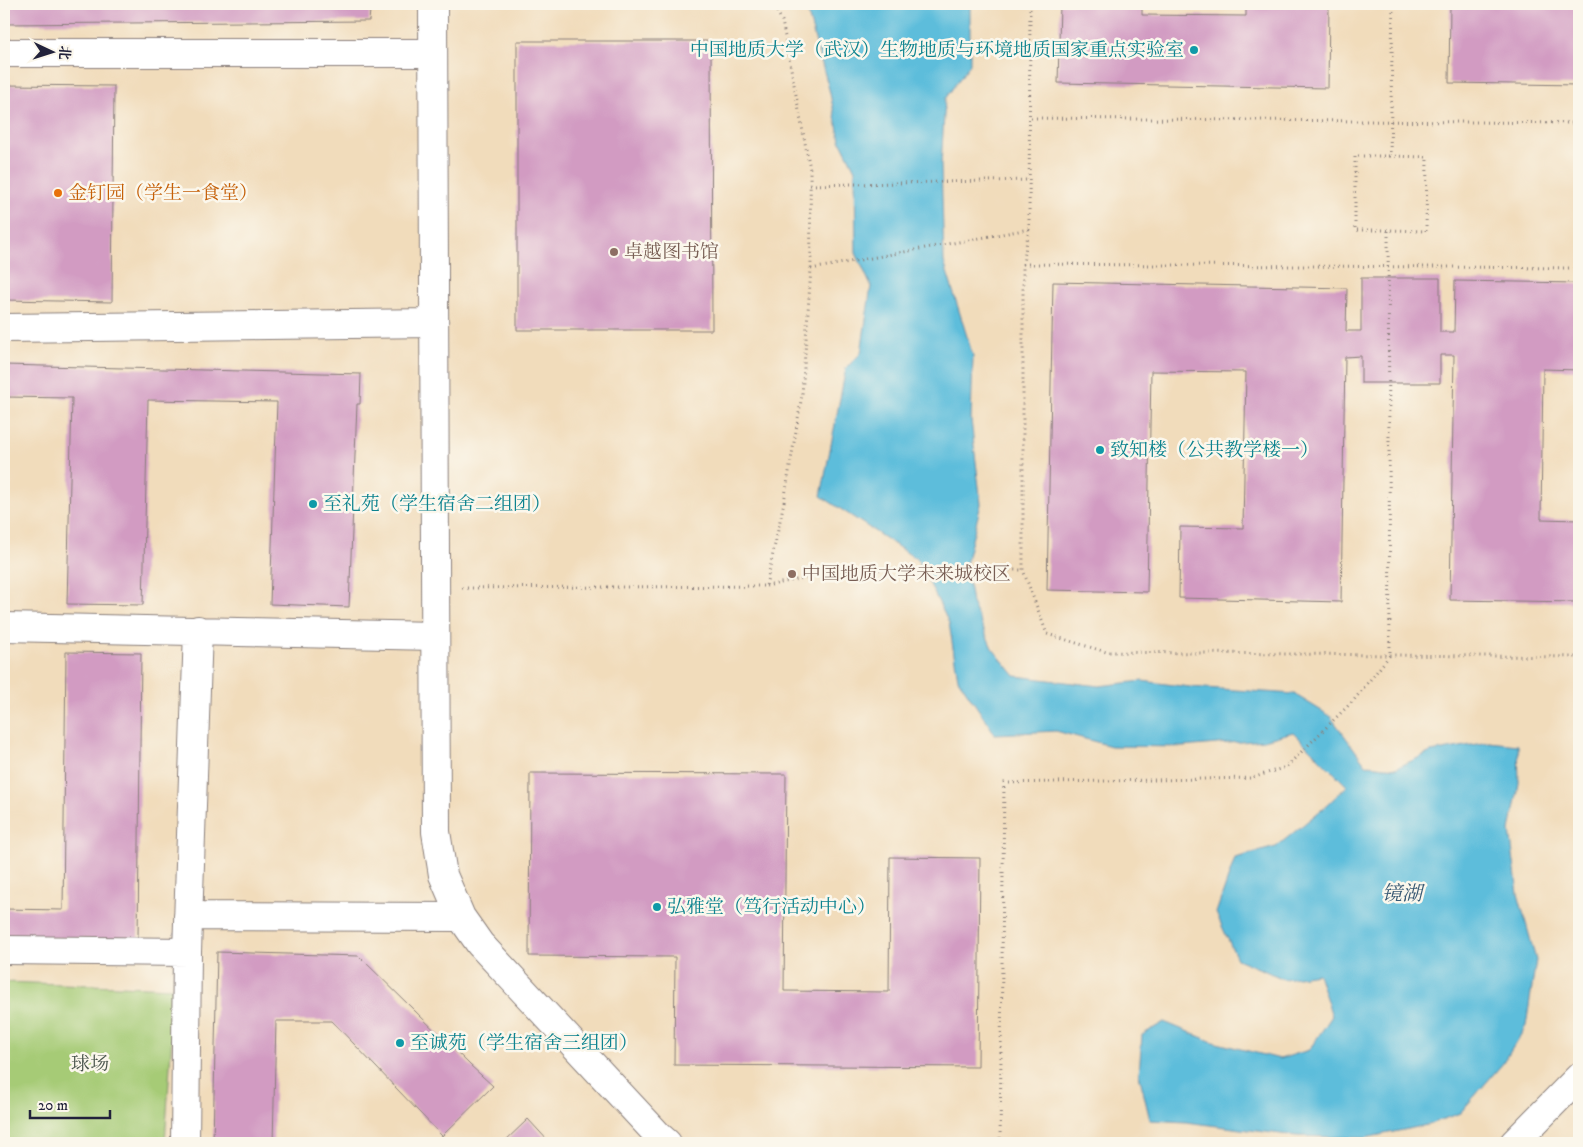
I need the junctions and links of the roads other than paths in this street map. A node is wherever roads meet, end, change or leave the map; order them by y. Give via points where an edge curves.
1 (433, 4) edge
2 (4, 53) edge
3 (433, 53) junction
4 (434, 323) junction
5 (4, 328) edge
6 (4, 627) edge
7 (198, 630) junction
8 (435, 636) junction
9 (188, 916) junction
10 (461, 917) junction
11 (4, 950) edge
12 (187, 952) junction
13 (1579, 1077) edge
14 (185, 1143) edge
15 (667, 1143) edge
16 (1514, 1143) edge

1 - 3 street
2 - 3 street
3 - 4 street
4 - 5 street
4 - 8 street
6 - 7 street
7 - 8 street
7 - 9 street
8 - 10 street via 436,832 443,875
9 - 10 street
9 - 12 street
10 - 15 street via 480,944
11 - 12 street
12 - 14 street
13 - 16 street

